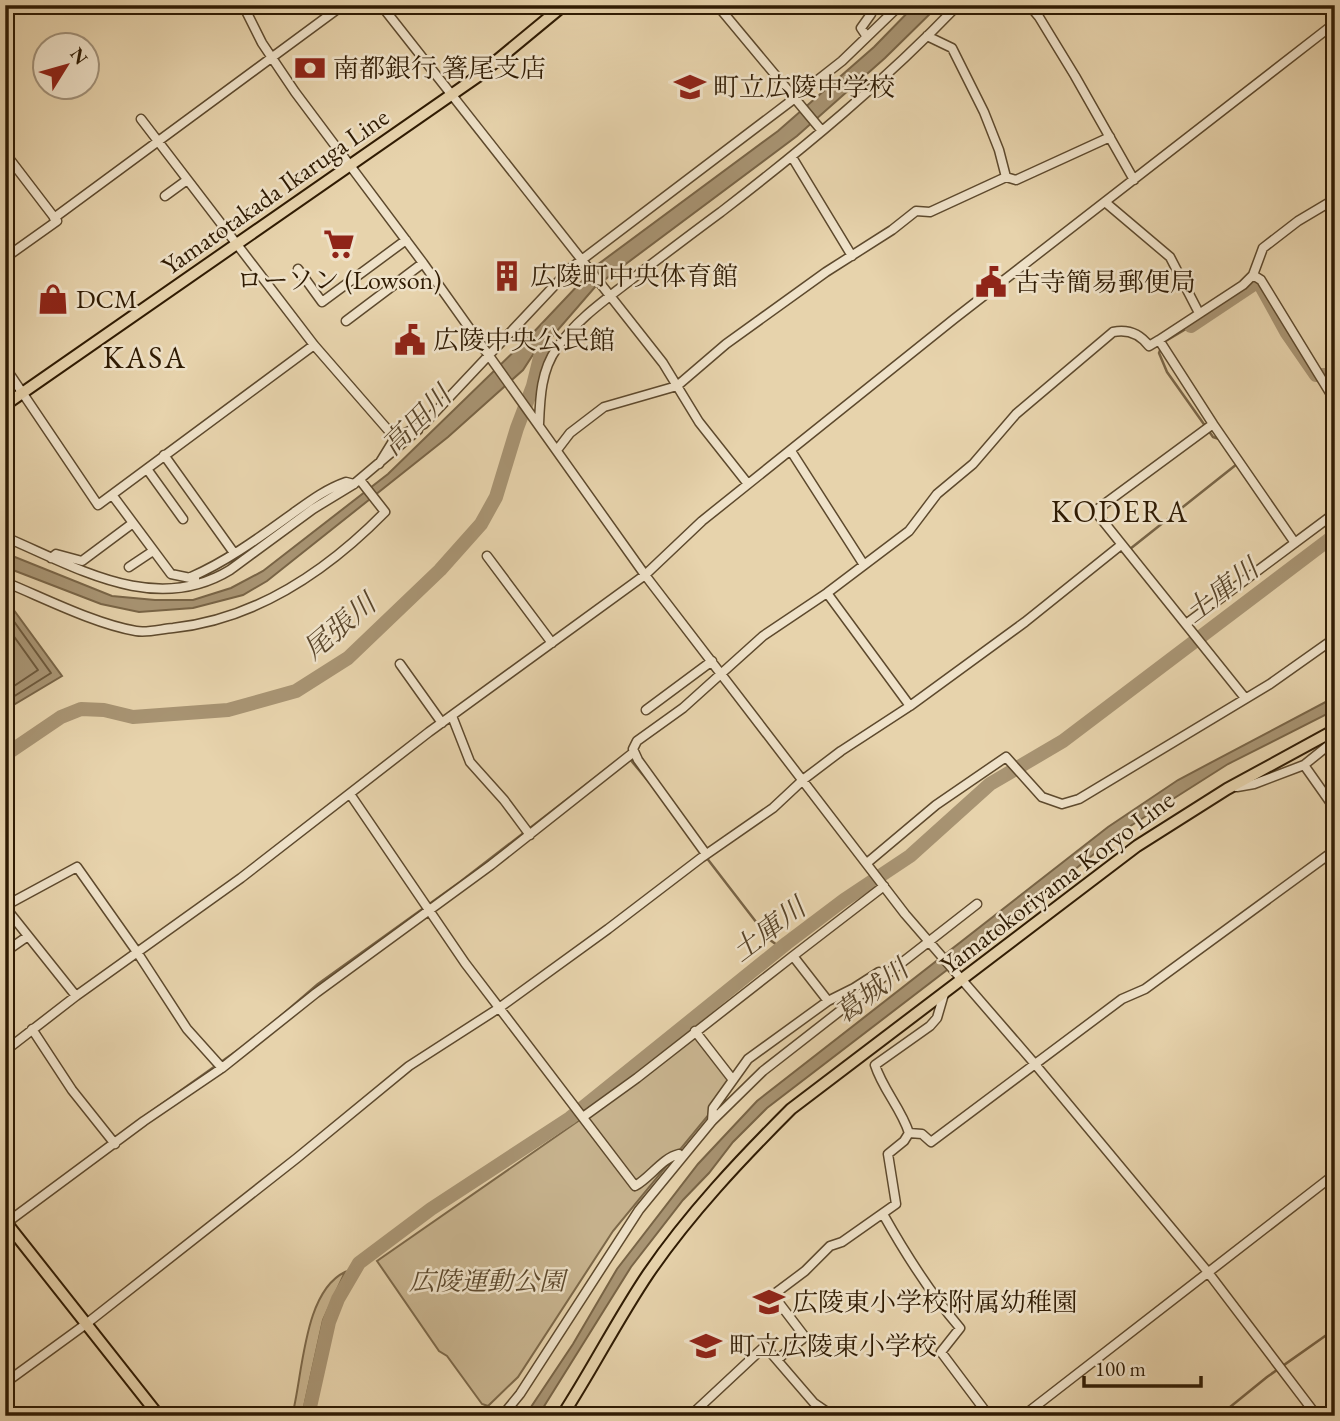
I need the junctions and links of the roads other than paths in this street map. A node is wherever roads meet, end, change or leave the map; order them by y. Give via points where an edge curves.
1 (243, 5) edge
2 (343, 5) edge
3 (381, 5) edge
4 (564, 5) edge
5 (717, 5) edge
6 (958, 5) edge
7 (1029, 5) edge
8 (872, 8) edge
9 (897, 8) edge
10 (1335, 23) edge
11 (927, 36) junction
12 (867, 37) junction
13 (272, 58) junction
14 (452, 94) junction
15 (796, 99) junction
16 (141, 119) dead end
17 (821, 131) junction
18 (1110, 137) junction
19 (158, 142) junction
20 (5, 153) edge
21 (792, 158) junction
22 (350, 166) junction
23 (1006, 177) junction
24 (187, 180) junction
25 (1134, 180) junction
26 (165, 196) dead end
27 (1335, 199) edge
28 (1105, 202) junction
29 (54, 218) junction
30 (406, 240) junction
31 (238, 244) junction
32 (852, 256) junction
33 (5, 258) edge
34 (582, 262) junction
35 (423, 263) junction
36 (298, 269) dead end
37 (1253, 275) junction
38 (608, 296) junction
39 (1199, 313) junction
40 (346, 321) dead end
41 (1159, 340) junction
42 (314, 345) junction
43 (490, 358) junction
44 (5, 367) edge
45 (677, 386) junction
46 (23, 392) junction
47 (1335, 401) edge
48 (5, 405) edge
49 (424, 424) junction
50 (538, 424) junction
51 (1213, 424) junction
52 (395, 438) junction
53 (557, 450) junction
54 (791, 451) junction
55 (164, 456) junction
56 (379, 464) junction
57 (147, 469) junction
58 (358, 483) junction
59 (748, 484) junction
60 (113, 496) junction
61 (1335, 513) edge
62 (183, 519) dead end
63 (133, 523) junction
64 (5, 537) edge
65 (1295, 543) junction
66 (1121, 544) junction
67 (153, 551) junction
68 (234, 553) junction
69 (487, 556) dead end
70 (51, 558) junction
71 (864, 565) junction
72 (129, 568) dead end
73 (645, 575) junction
74 (191, 577) junction
75 (217, 578) junction
76 (5, 582) edge
77 (827, 593) junction
78 (1189, 627) junction
79 (1335, 638) edge
80 (552, 643) junction
81 (712, 661) junction
82 (400, 664) dead end
83 (723, 674) junction
84 (1245, 698) junction
85 (910, 706) junction
86 (646, 710) dead end
87 (452, 716) junction
88 (442, 723) junction
89 (1335, 730) edge
90 (1335, 740) edge
91 (634, 752) junction
92 (1304, 765) junction
93 (804, 779) junction
94 (1227, 789) junction
95 (350, 794) junction
96 (1335, 809) edge
97 (530, 835) junction
98 (1335, 850) edge
99 (703, 856) junction
100 (867, 863) junction
101 (884, 886) junction
102 (977, 904) dead end
103 (6, 905) edge
104 (428, 911) junction
105 (28, 936) junction
106 (928, 942) junction
107 (5, 952) edge
108 (138, 952) junction
109 (793, 956) junction
110 (887, 975) junction
111 (961, 981) junction
112 (944, 994) junction
113 (76, 996) junction
114 (828, 1001) junction
115 (499, 1008) junction
116 (32, 1029) junction
117 (695, 1031) junction
118 (5, 1051) edge
119 (1034, 1063) junction
120 (219, 1065) junction
121 (733, 1080) junction
122 (583, 1117) junction
123 (712, 1121) junction
124 (909, 1133) junction
125 (113, 1141) junction
126 (682, 1157) junction
127 (1335, 1174) edge
128 (883, 1214) junction
129 (6, 1223) edge
130 (1207, 1271) junction
131 (86, 1324) junction
132 (778, 1359) junction
133 (5, 1383) edge
134 (159, 1416) edge
135 (502, 1416) edge
136 (562, 1416) edge
137 (690, 1416) edge
138 (833, 1416) edge
139 (989, 1416) edge
140 (1023, 1416) edge
141 (1317, 1416) edge

1 - 13 street
2 - 13 street
3 - 14 street
4 - 14 main road, Yamatotakada Ikaruga Line
5 - 15 street
6 - 11 street
7 - 18 street
8 - 9 street
8 - 12 street via 861,28
9 - 12 street
10 - 25 street
11 - 17 street
11 - 23 street via 952,48 985,112
12 - 15 street
13 - 19 street
13 - 22 street
14 - 22 main road, Yamatotakada Ikaruga Line
14 - 34 street
15 - 17 street
15 - 34 street
16 - 19 street
17 - 21 street
18 - 23 street via 1016,180
18 - 25 street
19 - 24 street
19 - 29 street
20 - 29 street
21 - 32 street
21 - 38 street
22 - 30 street
22 - 31 main road, Yamatotakada Ikaruga Line
23 - 32 street via 930,212 916,211
24 - 26 street
24 - 31 street
25 - 28 street
27 - 37 street via 1263,248
28 - 39 street via 1170,257
28 - 54 street
29 - 33 street via 57,221
30 - 35 street
30 - 36 street via 322,302
31 - 42 street
31 - 46 main road, Yamatotakada Ikaruga Line
32 - 45 street via 726,344
34 - 38 street
34 - 43 street via 571,268
35 - 40 street
35 - 43 street
37 - 39 street
37 - 47 street via 1261,280
38 - 45 street
38 - 50 street via 556,349 543,381
39 - 41 street
41 - 51 street
41 - 71 street via 1149,346 1135,333 1113,332 1016,414 973,464 937,494 909,531
42 - 52 street
42 - 55 street
43 - 49 street
43 - 50 street
44 - 46 street
45 - 53 street via 604,407 570,433
45 - 59 street
46 - 48 main road, Yamatotakada Ikaruga Line
46 - 60 street via 98,505
49 - 52 street
49 - 56 street
50 - 53 street
51 - 65 street
51 - 66 street via 1095,511
52 - 56 street
53 - 73 street
54 - 59 street
54 - 71 street
55 - 57 street
55 - 68 street
56 - 58 street
57 - 60 street
57 - 62 street
58 - 68 street via 346,482 324,491
58 - 75 street via 313,509
58 - 76 street via 385,512 373,524 300,584 260,605 209,623 137,631
59 - 73 street
60 - 63 street
61 - 65 street
63 - 67 street
63 - 70 street via 82,561 55,554
64 - 70 street
65 - 78 street
66 - 78 street
66 - 85 street
67 - 72 street
67 - 74 street via 171,574
68 - 74 street
69 - 80 street
70 - 75 street via 96,578 139,588 182,587
71 - 77 street
73 - 80 street
73 - 81 street
74 - 75 street
77 - 83 street via 764,636
77 - 85 street
78 - 84 street
79 - 84 street
80 - 87 street
81 - 83 street
81 - 86 street
82 - 88 street
83 - 91 street via 637,741
83 - 93 street
84 - 100 street via 1079,799 1062,804 1042,797 1006,757 970,780
85 - 93 street
87 - 88 street
87 - 97 street via 470,762
88 - 95 street
89 - 94 main road, Yamatokoriyama Koryo Line
90 - 92 street
91 - 97 street
91 - 99 street
92 - 94 street
92 - 96 street
93 - 99 street via 774,808
93 - 100 street
94 - 111 main road, Yamatokoriyama Koryo Line via 1137,846
95 - 104 street
95 - 108 street
97 - 104 street
98 - 119 street via 1145,989 1122,999
99 - 115 street
100 - 101 street
101 - 106 street
101 - 109 street
102 - 106 street
103 - 105 street
103 - 108 street via 77,867
104 - 115 street
104 - 120 street
105 - 107 street
105 - 113 street
106 - 110 street
106 - 111 street
108 - 113 street
108 - 120 street via 187,1029
109 - 114 street
109 - 117 street
110 - 114 street via 879,972
110 - 123 street via 763,1071
111 - 112 main road, Yamatokoriyama Koryo Line
111 - 119 street
112 - 124 street via 930,1026 875,1065
112 - 136 main road, Yamatokoriyama Koryo Line via 792,1109 752,1147 647,1276
113 - 116 street
114 - 121 street via 748,1059
115 - 122 street
115 - 131 street via 409,1066
116 - 118 street
116 - 125 street
117 - 121 street
117 - 122 street
119 - 124 street via 931,1142 922,1134
119 - 130 street
120 - 125 street
121 - 123 street via 713,1108
122 - 126 street via 635,1186 672,1156
123 - 126 street
124 - 128 street via 888,1154 897,1200
125 - 129 street
126 - 135 street via 620,1237
127 - 130 street
128 - 132 street via 830,1246 773,1296 805,1337
128 - 139 street via 938,1303 960,1328 941,1352
129 - 131 main road
130 - 140 street
130 - 141 street
131 - 133 street
131 - 134 main road
132 - 137 street via 765,1346
132 - 138 street via 814,1403

